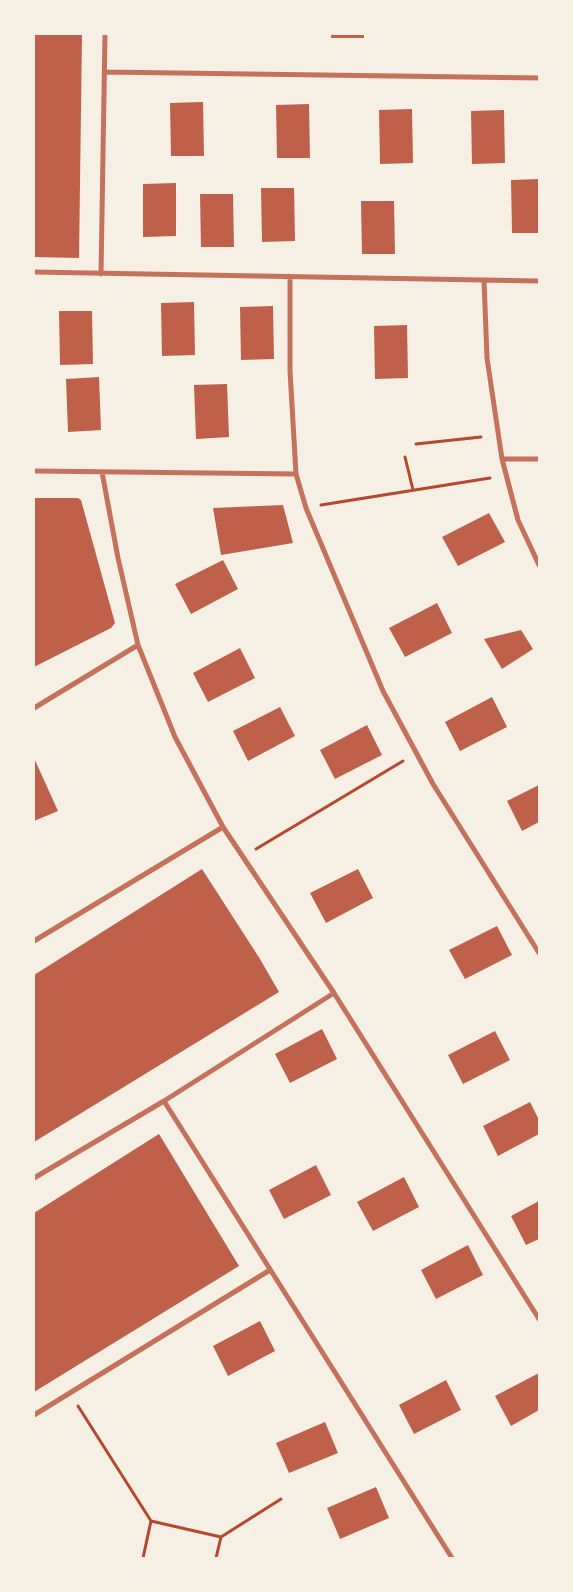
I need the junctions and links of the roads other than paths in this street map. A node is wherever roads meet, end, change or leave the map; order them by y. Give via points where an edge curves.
1 (106, 34) edge
2 (105, 72) junction
3 (539, 78) edge
4 (34, 272) edge
5 (101, 274) junction
6 (290, 277) junction
7 (484, 280) junction
8 (539, 281) edge
9 (502, 459) junction
10 (539, 459) edge
11 (34, 471) edge
12 (102, 472) junction
13 (296, 474) junction
14 (539, 565) edge
15 (138, 645) junction
16 (34, 708) edge
17 (223, 827) junction
18 (34, 942) edge
19 (539, 953) edge
20 (334, 993) junction
21 (164, 1101) junction
22 (34, 1178) edge
23 (270, 1270) junction
24 (539, 1319) edge
25 (34, 1415) edge
26 (452, 1558) edge

1 - 2 street
2 - 3 street
2 - 5 street
4 - 5 street
5 - 6 street
6 - 7 street
6 - 13 street via 290,371
7 - 8 street
7 - 9 street via 487,358
9 - 10 street
9 - 14 street via 518,520
11 - 12 street
12 - 13 street
12 - 15 street
13 - 19 street via 306,508 383,691 433,784
15 - 16 street
15 - 17 street via 175,737
17 - 18 street
17 - 20 street
20 - 21 street
20 - 24 street
21 - 22 street
21 - 23 street
23 - 25 street
23 - 26 street

